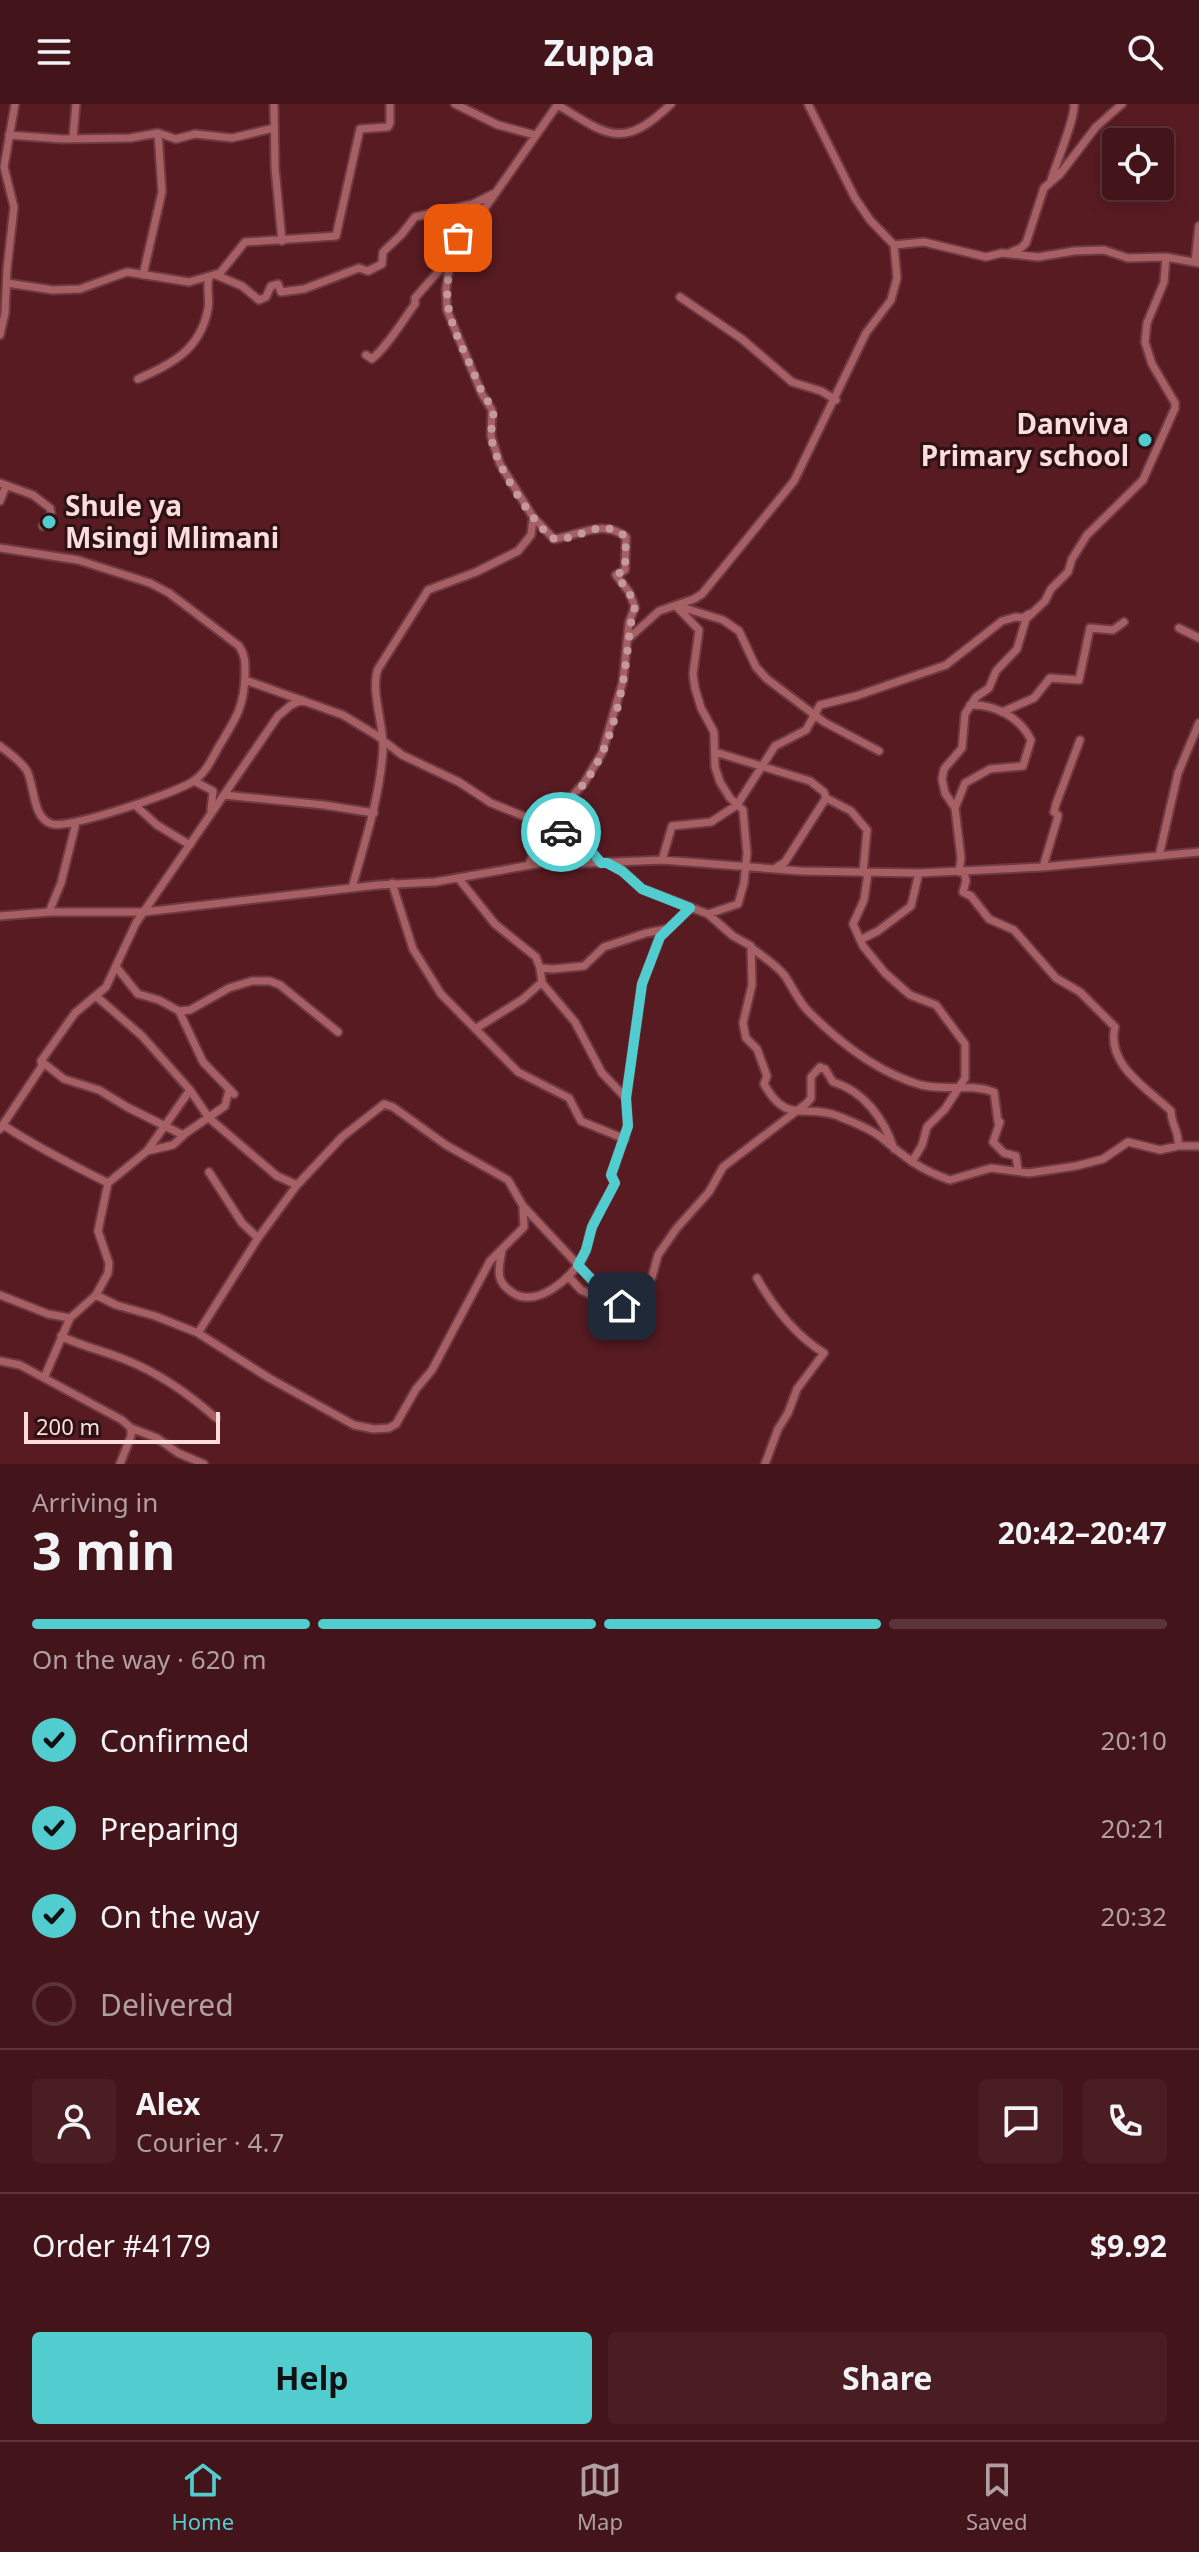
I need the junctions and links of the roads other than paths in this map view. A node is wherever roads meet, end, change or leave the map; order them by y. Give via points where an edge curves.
1 (15, 104) edge
2 (76, 104) edge
3 (274, 104) edge
4 (390, 104) edge
5 (455, 104) edge
6 (479, 104) edge
7 (671, 104) edge
8 (808, 104) edge
9 (1074, 104) edge
10 (1122, 104) edge
11 (558, 105) edge
12 (473, 114) junction
13 (274, 128) junction
14 (158, 133) junction
15 (9, 135) junction
16 (535, 135) junction
17 (73, 138) junction
18 (2, 166) edge
19 (1050, 182) junction
20 (498, 190) junction
21 (1199, 226) edge
22 (282, 241) junction
23 (894, 245) junction
24 (1009, 253) junction
25 (452, 257) junction
26 (1166, 257) junction
27 (1197, 262) edge
28 (143, 275) junction
29 (212, 276) junction
30 (7, 283) junction
31 (680, 297) dead end
32 (0, 335) edge
33 (366, 355) dead end
34 (138, 379) dead end
35 (836, 400) junction
36 (3, 484) edge
37 (0, 501) edge
38 (533, 517) junction
39 (43, 526) dead end
40 (0, 548) edge
41 (676, 606) junction
42 (1032, 612) junction
43 (1124, 622) dead end
44 (1179, 628) dead end
45 (1199, 638) edge
46 (628, 639) junction
47 (245, 680) junction
48 (302, 700) junction
49 (970, 705) junction
50 (1002, 712) junction
51 (814, 716) junction
52 (1199, 723) edge
53 (1080, 740) dead end
54 (383, 741) junction
55 (0, 746) edge
56 (879, 751) dead end
57 (715, 752) junction
58 (762, 766) junction
59 (194, 781) junction
60 (224, 795) junction
61 (826, 798) junction
62 (135, 805) junction
63 (737, 805) junction
64 (955, 808) junction
65 (211, 812) junction
66 (374, 813) junction
67 (76, 823) junction
68 (544, 827) junction
69 (190, 845) junction
70 (1199, 852) edge
71 (1159, 856) junction
72 (662, 860) junction
73 (604, 863) junction
74 (529, 864) junction
75 (746, 866) junction
76 (1043, 867) junction
77 (776, 868) junction
78 (962, 872) junction
79 (866, 873) junction
80 (919, 873) junction
81 (459, 879) junction
82 (392, 883) junction
83 (352, 888) junction
84 (690, 908) junction
85 (49, 912) junction
86 (144, 912) junction
87 (708, 914) junction
88 (0, 916) edge
89 (667, 929) junction
90 (860, 940) junction
91 (752, 948) junction
92 (117, 968) junction
93 (540, 968) junction
94 (542, 982) junction
95 (97, 997) junction
96 (179, 1011) junction
97 (475, 1029) junction
98 (338, 1032) dead end
99 (41, 1061) junction
100 (962, 1085) junction
101 (190, 1090) junction
102 (626, 1098) junction
103 (794, 1111) junction
104 (209, 1118) junction
105 (165, 1125) junction
106 (2, 1127) edge
107 (184, 1135) junction
108 (625, 1139) junction
109 (1178, 1146) junction
110 (1199, 1146) edge
111 (147, 1151) junction
112 (895, 1151) junction
113 (912, 1162) junction
114 (1018, 1170) junction
115 (209, 1172) dead end
116 (108, 1183) junction
117 (297, 1185) junction
118 (523, 1206) junction
119 (258, 1238) junction
120 (502, 1249) junction
121 (578, 1265) junction
122 (568, 1276) junction
123 (757, 1278) dead end
124 (0, 1295) edge
125 (96, 1295) junction
126 (602, 1300) junction
127 (70, 1318) junction
128 (198, 1333) junction
129 (61, 1336) junction
130 (0, 1361) edge
131 (44, 1378) junction
132 (216, 1418) dead end
133 (131, 1428) junction
134 (122, 1461) edge
135 (132, 1464) edge
136 (204, 1464) edge
137 (765, 1464) edge

1 - 15 street
2 - 17 street
3 - 13 street
4 - 22 street via 388,127 360,129 336,236
5 - 12 street
6 - 12 street
7 - 11 street via 650,123 616,135 599,131
8 - 23 street via 855,198
9 - 19 street
10 - 19 street
11 - 16 street
12 - 16 street
13 - 14 street via 232,138 195,134 176,139
13 - 22 street
14 - 17 street
14 - 28 street via 162,192
15 - 17 street
15 - 18 street
16 - 20 street
18 - 30 street via 14,205
19 - 24 street via 1024,246
20 - 25 street via 458,238
20 - 29 street via 473,204 415,217 382,253 382,264 368,271 359,268 297,291 281,292 278,284 259,300 242,286
21 - 27 street
22 - 29 street via 245,242
23 - 24 street via 924,242 986,257
23 - 35 street via 898,271 891,300 866,333
24 - 26 street via 1038,257 1104,250 1128,258
25 - 33 street via 415,298 386,346 372,359
25 - 38 street via 447,310 493,413 491,433 498,461
26 - 27 street
26 - 42 street via 1164,282 1145,342 1175,408 1143,480 1087,535 1068,572
28 - 29 street via 182,282
28 - 30 street via 121,273 80,289
29 - 34 street via 199,336 183,356
30 - 32 street
31 - 35 street via 742,339 792,382
35 - 41 street via 779,501 710,586
36 - 37 street
36 - 39 street via 50,508
38 - 46 street via 554,539 602,528 626,537 625,570 616,575 635,604
38 - 54 street via 531,535 518,551 428,590 376,674
40 - 47 street via 78,560 162,589 239,646
41 - 46 street via 659,611
41 - 51 street via 723,620 739,631 763,676
41 - 57 street via 699,630 693,674 701,708 714,732
42 - 49 street via 1017,649
42 - 51 street via 1002,621 946,665 827,702
43 - 50 street via 1113,630 1090,628 1079,680 1049,679 1034,698
44 - 45 street
46 - 68 street via 614,718 598,761
47 - 48 street
47 - 59 street via 242,706 229,733
48 - 54 street via 343,715
48 - 60 street via 278,716
49 - 50 street
49 - 64 street via 962,748 942,773 945,793
50 - 64 street via 1030,737 1026,764 982,772 965,783
51 - 56 street
51 - 58 street via 806,730 775,746
52 - 71 street via 1178,773
53 - 76 street via 1056,804 1057,820
54 - 66 street
54 - 68 street
55 - 67 street via 26,769 44,820 54,825
57 - 58 street
57 - 63 street via 720,782
58 - 61 street via 810,781
58 - 63 street
59 - 62 street
59 - 65 street via 213,791
60 - 65 street
60 - 66 street
61 - 77 street
61 - 79 street via 864,824
62 - 67 street
62 - 69 street
63 - 72 street via 711,822 672,826
63 - 75 street via 744,814
64 - 78 street
65 - 69 street
66 - 83 street
67 - 85 street
68 - 73 street via 578,838
68 - 74 street
69 - 86 street
70 - 71 street
71 - 76 street
72 - 73 street
72 - 75 street
73 - 74 street
73 - 84 street via 642,889
74 - 81 street
75 - 77 street
75 - 87 street via 738,904
76 - 78 street
77 - 79 street
78 - 80 street
78 - 109 street via 963,892 986,917 1014,930 1056,978 1080,992 1115,1027 1114,1049 1130,1076 1171,1111
79 - 80 street
79 - 90 street via 864,900 853,924
80 - 90 street via 911,906
81 - 82 street
81 - 93 street via 495,924 533,954
82 - 83 street
82 - 97 street via 413,949 441,994
83 - 86 street
84 - 87 street
84 - 89 street
85 - 86 street
85 - 88 street
86 - 92 street
87 - 91 street
89 - 93 street via 604,947 584,966
89 - 102 street via 642,984
90 - 100 street via 885,973 910,995 936,1005 956,1029 966,1048
91 - 100 street via 786,977 809,1012 852,1049 921,1085
91 - 103 street via 746,1038 757,1049 769,1093
92 - 95 street
92 - 96 street via 138,994
93 - 94 street
94 - 97 street
94 - 102 street via 575,1022 602,1073
95 - 99 street via 75,1013
95 - 101 street via 142,1036
96 - 98 street via 245,983 270,981
96 - 104 street via 203,1062 231,1092
97 - 108 street via 518,1072 569,1098 581,1121
99 - 105 street via 64,1079 99,1090
99 - 106 street
100 - 113 street via 927,1127
100 - 114 street via 996,1095 1000,1122 993,1142 1016,1156
101 - 104 street
101 - 105 street
102 - 108 street
103 - 112 street via 833,1114 873,1132
103 - 112 street via 811,1098 811,1077 823,1068 833,1082 849,1086 885,1124
103 - 126 street via 723,1167 658,1255 652,1277 639,1294 622,1306
104 - 107 street
104 - 117 street via 277,1176
105 - 107 street
105 - 111 street
106 - 116 street
107 - 111 street via 173,1145
108 - 121 street via 611,1175 615,1183
109 - 110 street
109 - 114 street via 1160,1150 1128,1142 1103,1159 1033,1173
111 - 116 street
112 - 113 street
113 - 114 street via 950,1180 991,1168
115 - 119 street
116 - 125 street via 98,1231 108,1273
117 - 118 street via 328,1150 384,1104 508,1180
117 - 119 street
118 - 120 street via 524,1227
118 - 121 street
119 - 128 street
120 - 122 street via 498,1279 523,1298 544,1293
120 - 128 street via 490,1261 432,1370 389,1428 363,1428 340,1418
121 - 122 street
121 - 126 street
122 - 126 street via 575,1286
123 - 137 street via 777,1312 824,1353 797,1389
124 - 127 street
125 - 127 street
125 - 128 street
127 - 129 street
129 - 131 street
129 - 132 street via 131,1362 189,1395
130 - 131 street
131 - 133 street
133 - 134 street
133 - 136 street
134 - 135 street

